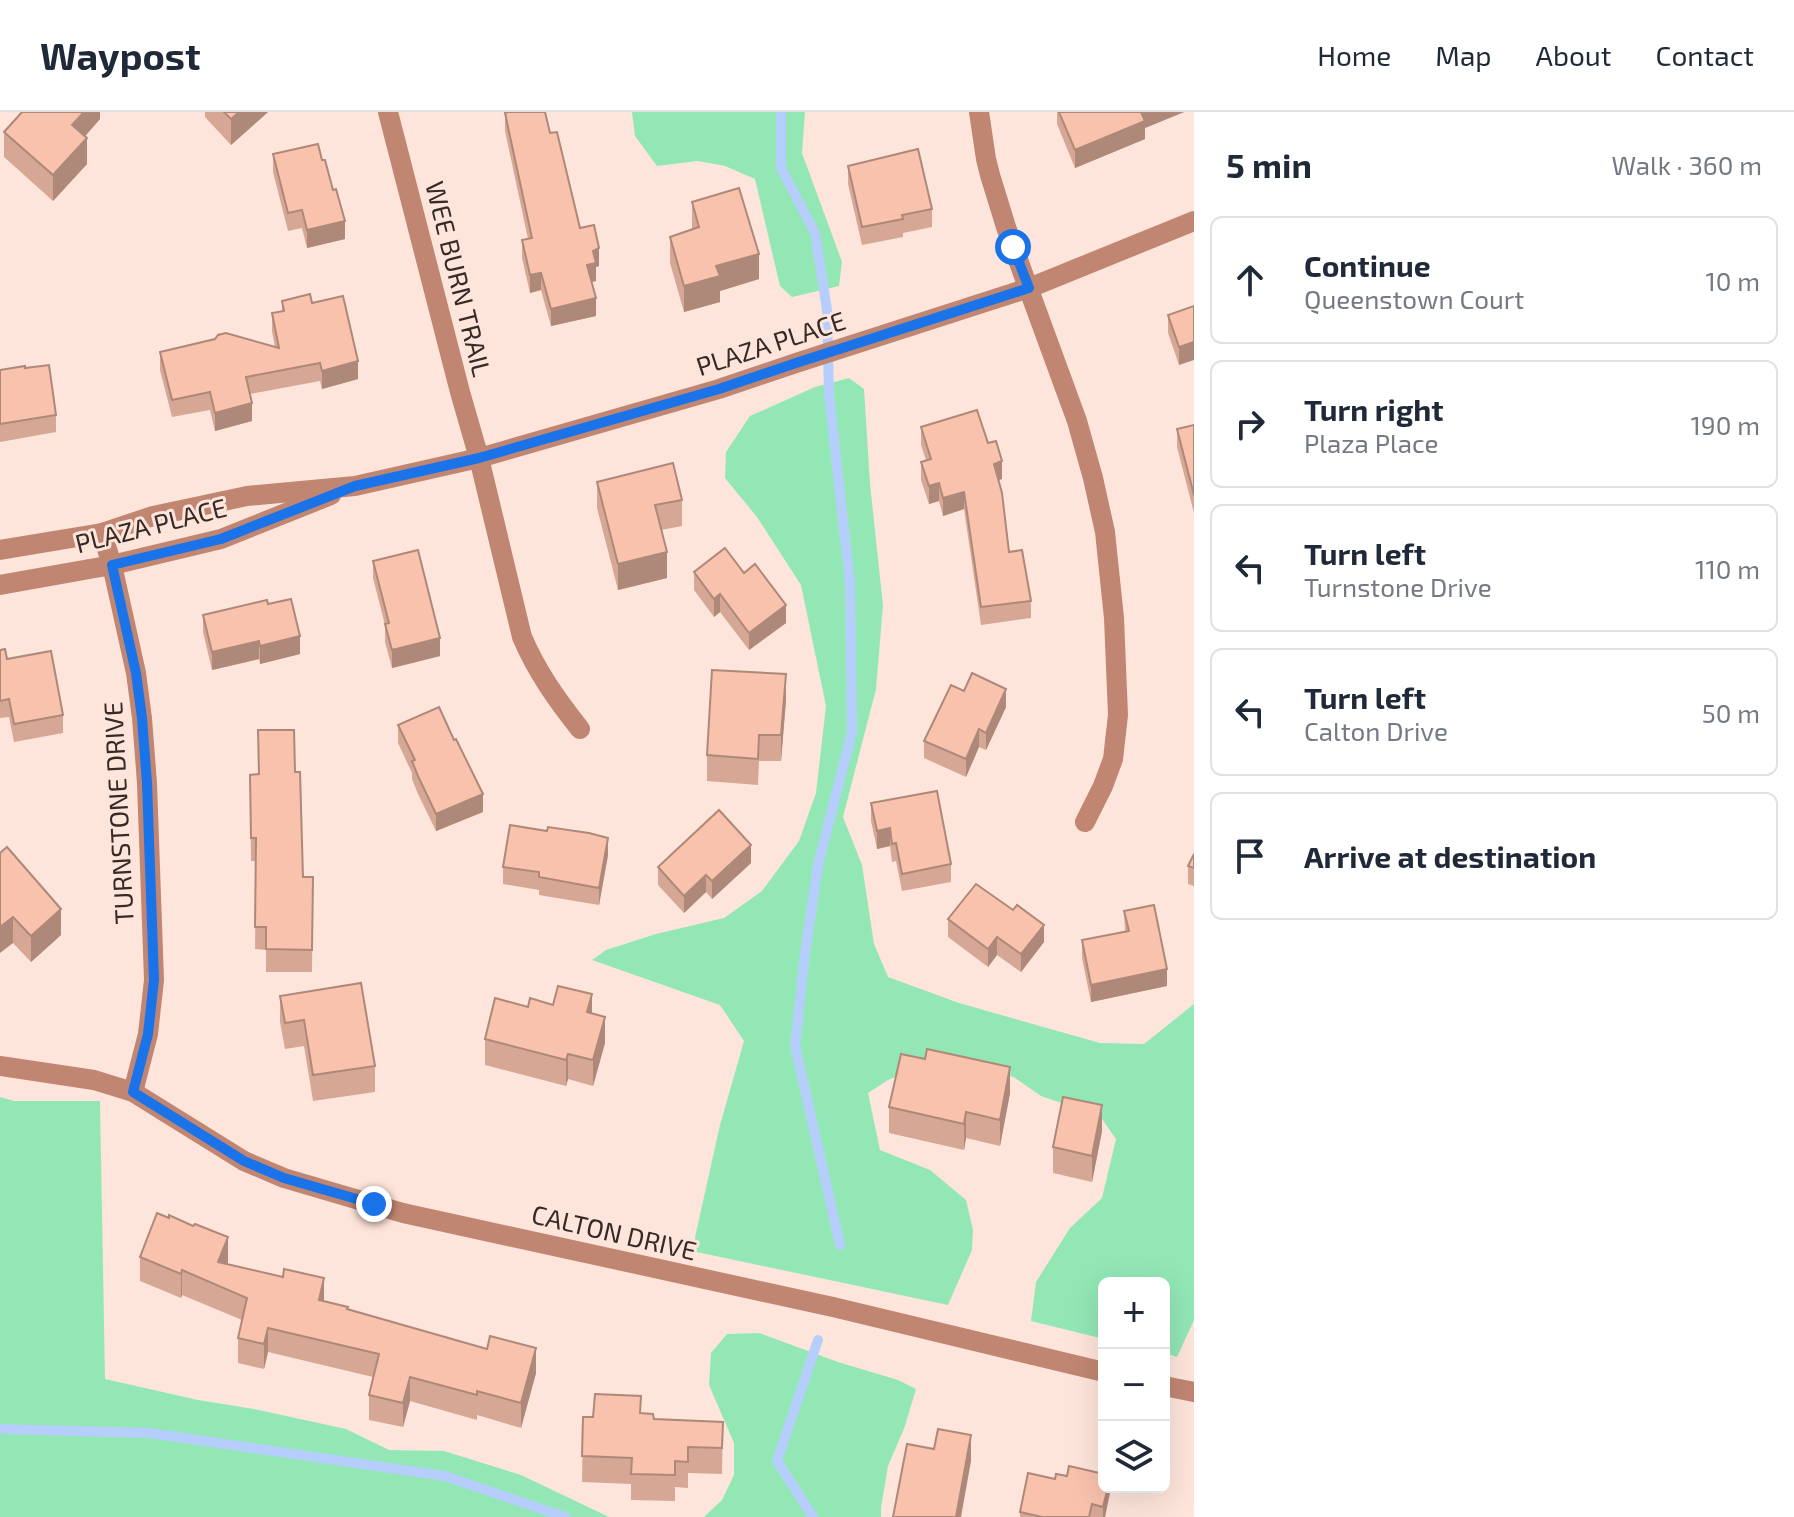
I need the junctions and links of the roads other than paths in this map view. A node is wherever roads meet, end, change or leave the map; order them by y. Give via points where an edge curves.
1 (388, 112) edge
2 (979, 112) edge
3 (1194, 221) edge
4 (1029, 288) junction
5 (479, 458) junction
6 (355, 486) junction
7 (102, 533) junction
8 (0, 550) edge
9 (112, 565) junction
10 (0, 585) edge
11 (580, 729) dead end
12 (1085, 822) dead end
13 (0, 1066) edge
14 (133, 1092) junction
15 (1098, 1371) edge
16 (1170, 1387) edge
17 (1194, 1392) edge

1 - 5 street, WEE BURN TRAIL
2 - 4 street via 990,175
3 - 4 street, PLAZA PLACE
4 - 5 street, PLAZA PLACE via 719,389
4 - 12 street via 1093,478 1111,589 1118,715 1113,759
5 - 6 street, PLAZA PLACE
5 - 11 street, WEE BURN TRAIL via 522,637 533,663
6 - 7 street, PLAZA PLACE via 247,496
6 - 9 street, PLAZA PLACE via 221,539
7 - 8 street, PLAZA PLACE
7 - 9 street, TURNSTONE DRIVE
9 - 10 street, PLAZA PLACE
9 - 14 street, TURNSTONE DRIVE via 136,673 147,783 154,980 148,1034
13 - 14 street, CALTON DRIVE via 94,1080
14 - 15 street, CALTON DRIVE via 244,1161 360,1201
16 - 17 street

